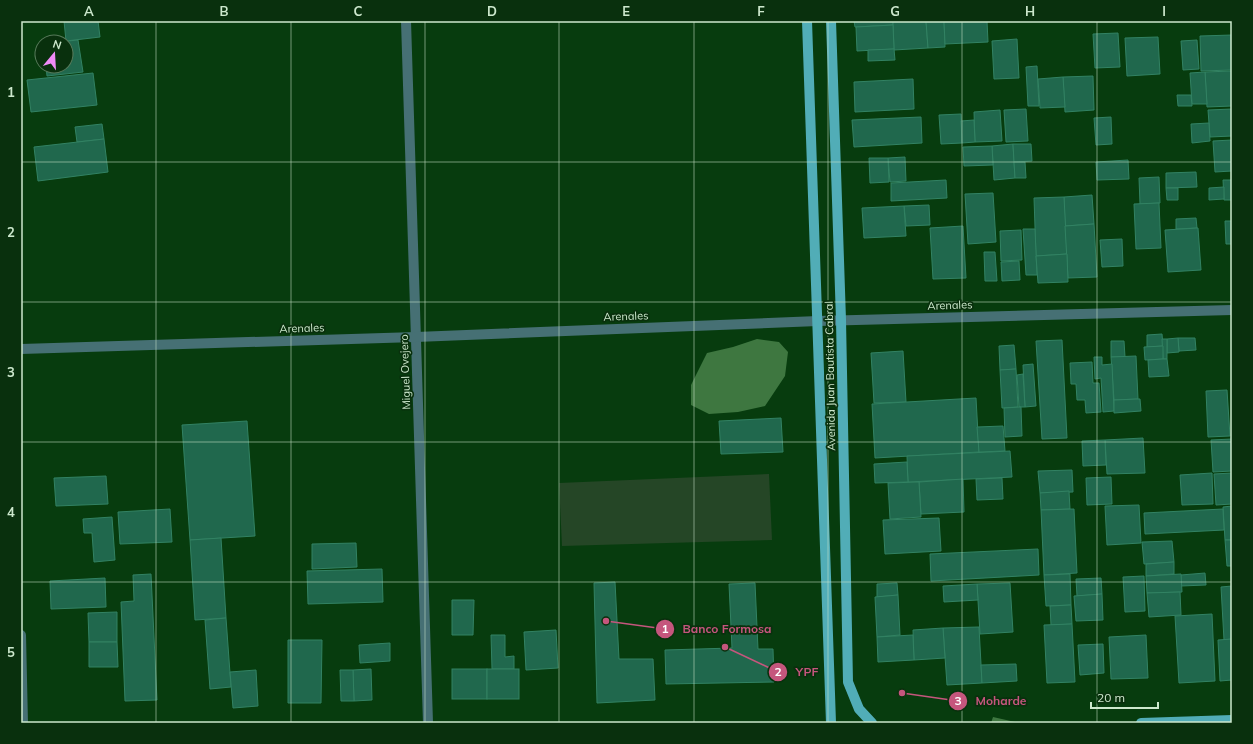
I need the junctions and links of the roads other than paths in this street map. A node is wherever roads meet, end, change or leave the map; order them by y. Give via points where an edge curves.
1 (406, 21) edge
2 (807, 21) edge
3 (831, 21) edge
4 (1232, 310) edge
5 (841, 320) junction
6 (818, 321) junction
7 (416, 337) junction
8 (21, 349) edge
9 (21, 635) edge
10 (1232, 720) edge
11 (23, 723) edge
12 (428, 723) edge
13 (831, 723) edge
14 (872, 723) edge
15 (1141, 723) edge

1 - 7 street, Miguel Ovejero
2 - 6 main road, Avenida Juan Bautista Cabral
3 - 5 main road, Avenida Juan Bautista Cabral
4 - 5 street, Arenales
5 - 6 street, Arenales
5 - 14 main road, Avenida Juan Bautista Cabral via 848,682 859,709
6 - 7 street, Arenales
6 - 13 main road, Avenida Juan Bautista Cabral
7 - 8 street, Arenales
7 - 12 street, Miguel Ovejero
9 - 11 street
10 - 15 main road

